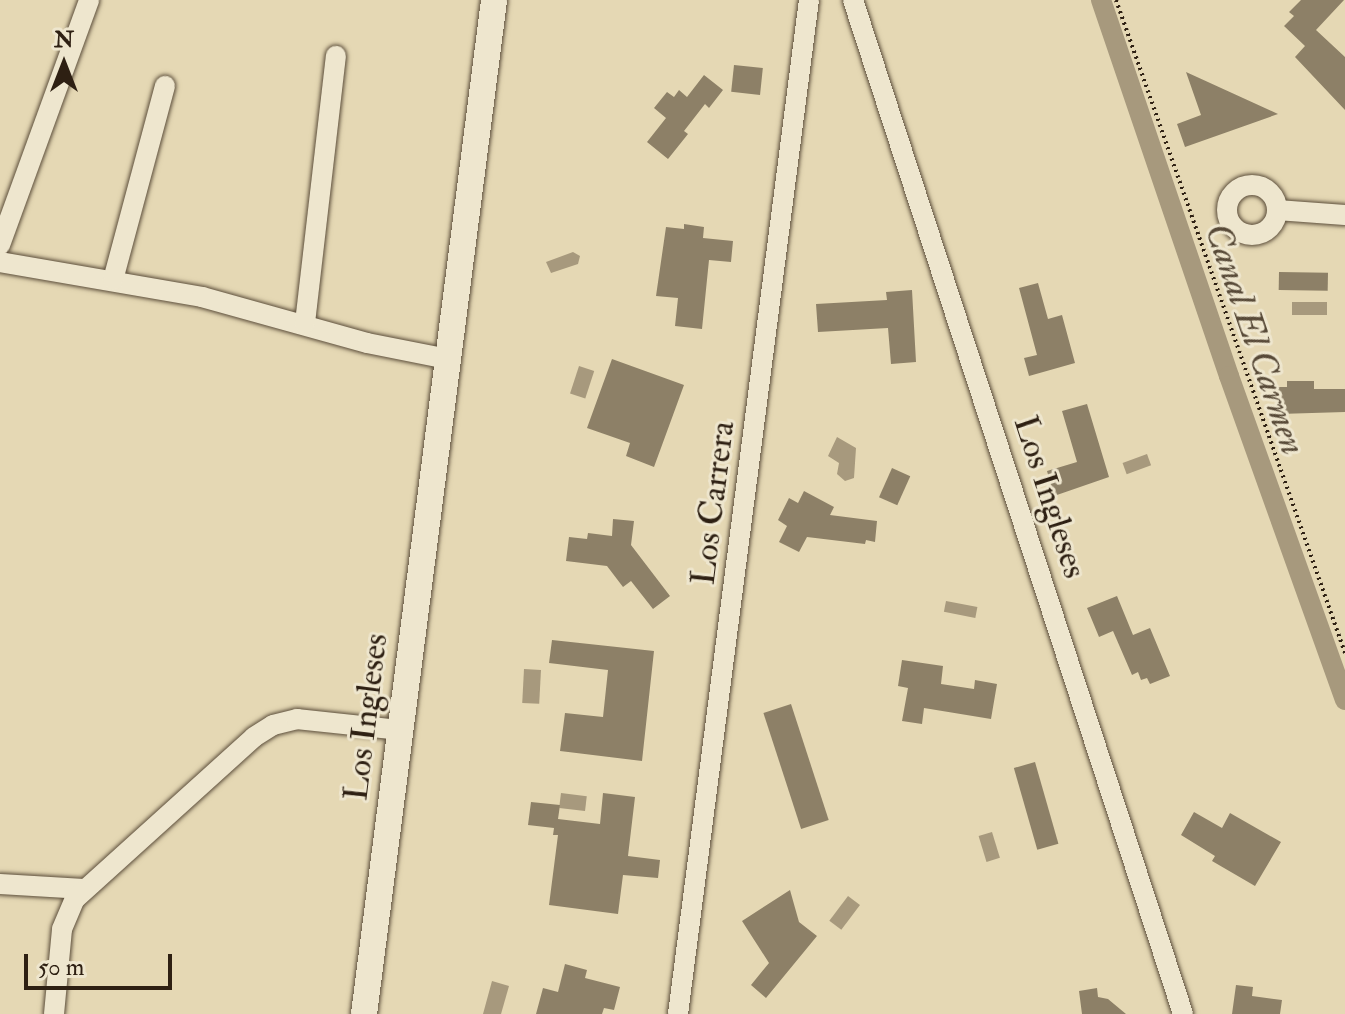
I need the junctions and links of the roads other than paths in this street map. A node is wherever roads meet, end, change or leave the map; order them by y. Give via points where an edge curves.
1 (89, 0) edge
2 (494, 0) edge
3 (809, 0) edge
4 (853, 0) edge
5 (336, 56) dead end
6 (165, 86) dead end
7 (1277, 210) dead end
8 (1345, 215) edge
9 (0, 245) edge
10 (0, 262) edge
11 (113, 280) junction
12 (305, 323) junction
13 (448, 359) junction
14 (400, 730) junction
15 (0, 884) edge
16 (84, 889) junction
17 (54, 1014) edge
18 (364, 1014) edge
19 (678, 1014) edge
20 (1183, 1014) edge

1 - 9 street
2 - 13 street, Los Ingleses
3 - 19 street, Los Carrera
4 - 20 street, Los Ingleses
5 - 12 street
6 - 11 street
7 - 8 street
10 - 11 street
11 - 12 street
12 - 13 street via 367,343
13 - 14 street, Los Ingleses
14 - 16 street via 309,719 263,730
14 - 18 street, Los Ingleses
15 - 16 street
16 - 17 street via 64,919

